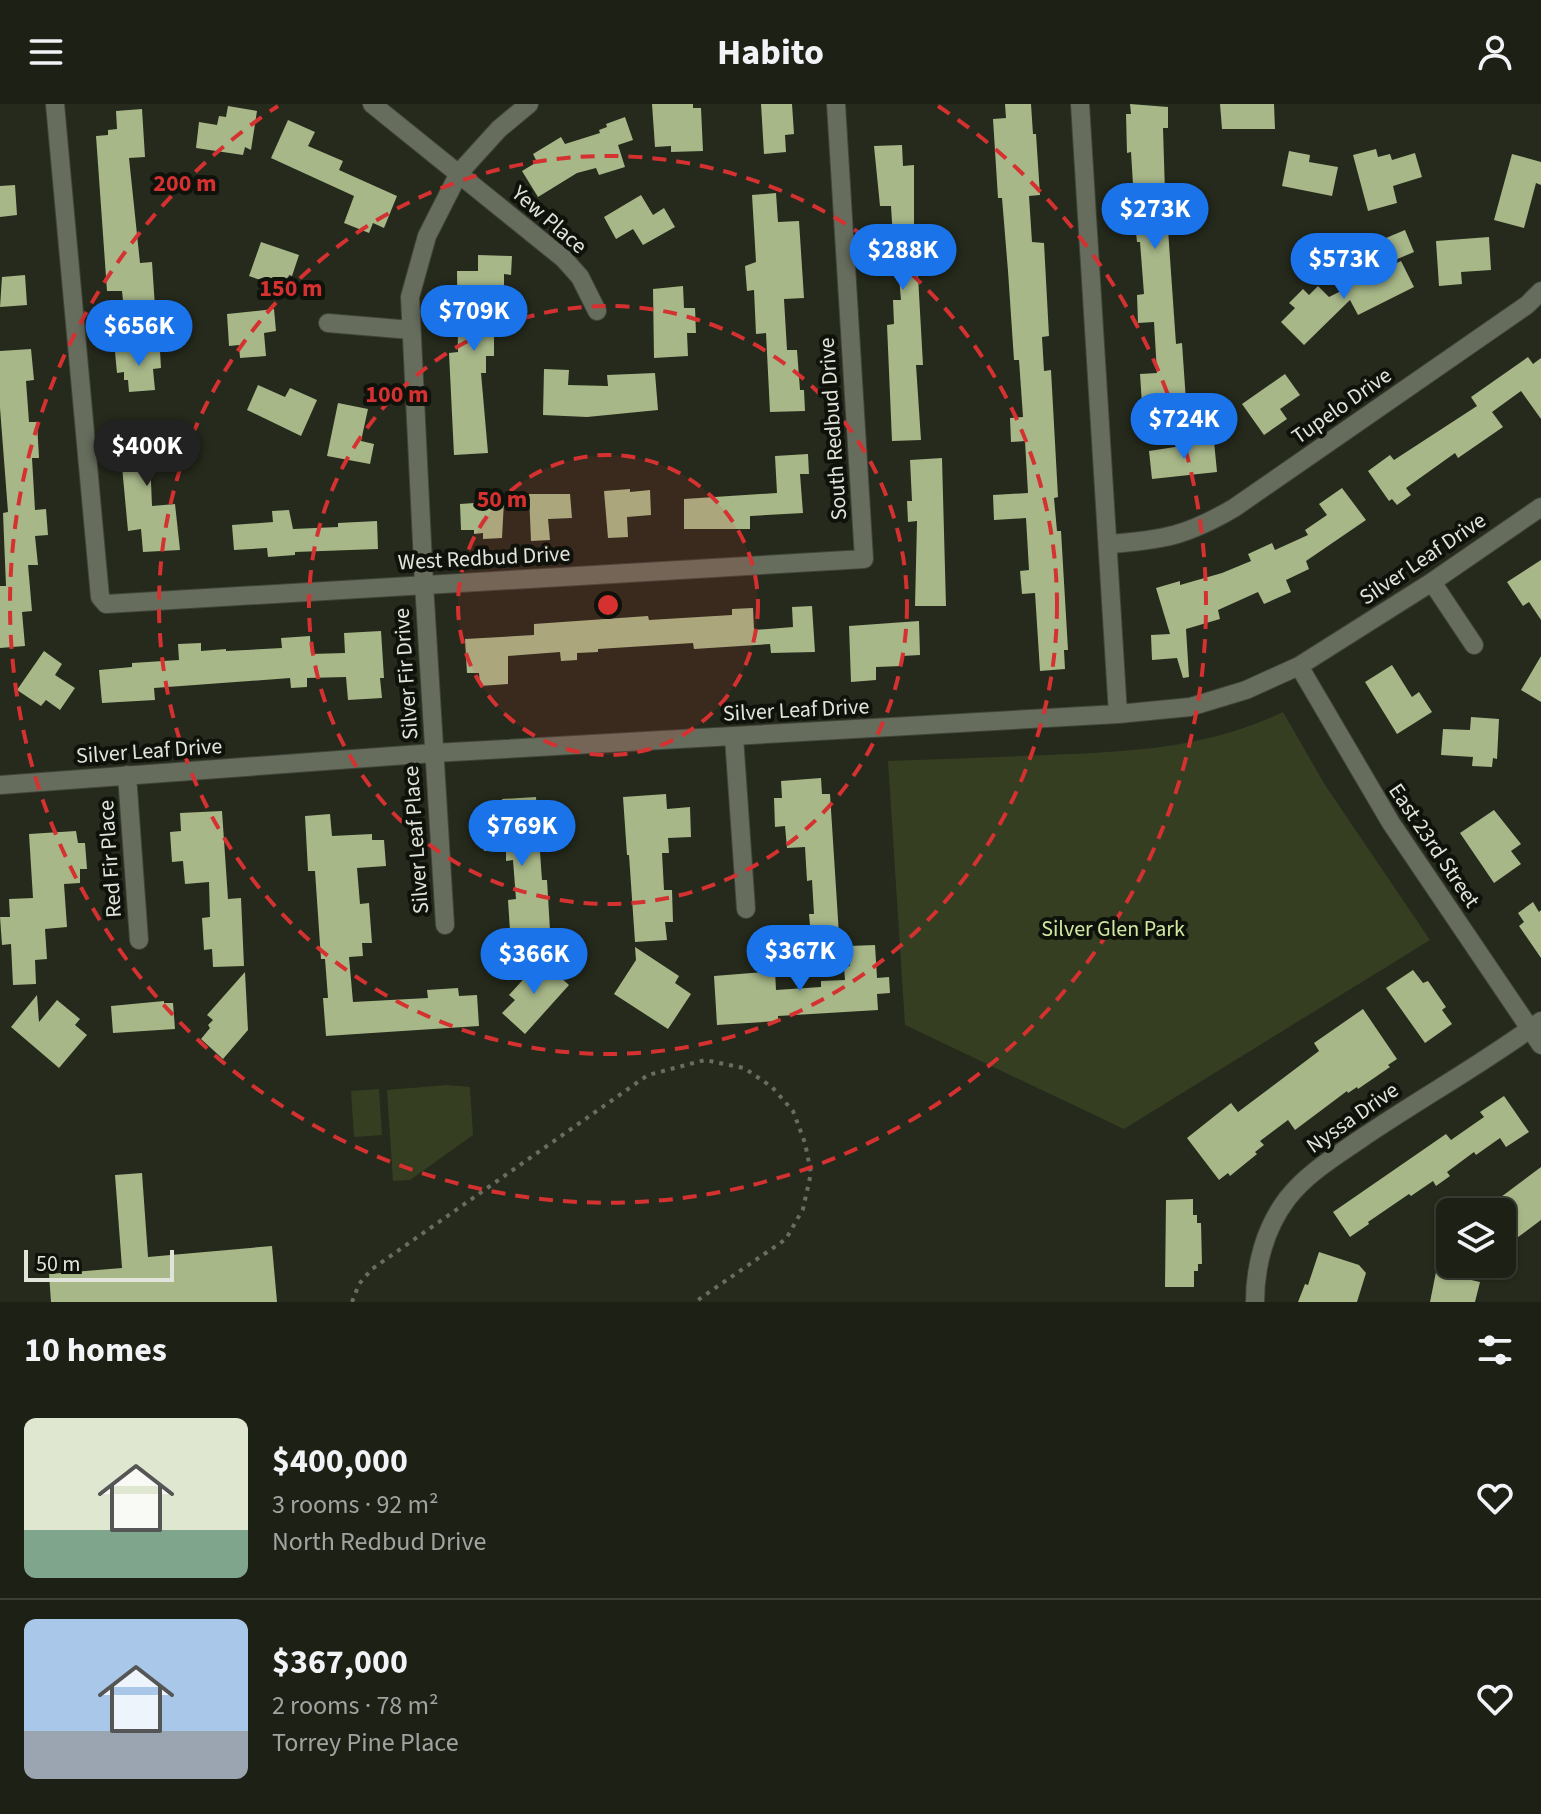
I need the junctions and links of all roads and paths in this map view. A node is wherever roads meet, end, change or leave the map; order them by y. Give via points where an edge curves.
1 (55, 104) edge
2 (372, 104) edge
3 (529, 104) edge
4 (836, 104) edge
5 (1080, 104) edge
6 (459, 173) junction
7 (1541, 291) edge
8 (597, 311) dead end
9 (328, 323) dead end
10 (411, 330) junction
11 (1541, 507) edge
12 (1109, 544) junction
13 (864, 559) joint
14 (1432, 582) junction
15 (424, 584) junction
16 (1474, 645) dead end
17 (1299, 666) junction
18 (1118, 714) junction
19 (734, 737) junction
20 (434, 753) junction
21 (127, 775) junction
22 (0, 785) edge
23 (746, 909) dead end
24 (445, 925) dead end
25 (139, 940) dead end
26 (1535, 1025) edge
27 (1541, 1045) edge
28 (352, 1302) edge
29 (695, 1302) edge
30 (1255, 1302) edge

1 - 15 street, West Redbud Drive via 100,597 106,604
2 - 6 street, Yew Place
3 - 6 street, Silver Fir Drive
4 - 13 street, South Redbud Drive
5 - 12 street
6 - 8 street, Yew Place via 564,259
6 - 10 street, Silver Fir Drive via 427,236 415,274
7 - 12 street, Tupelo Drive via 1202,527 1173,537
9 - 10 street
10 - 15 street, Silver Fir Drive
11 - 14 street, Silver Leaf Drive
12 - 18 street
13 - 15 street, West Redbud Drive
14 - 16 street
14 - 17 street, Silver Leaf Drive
15 - 20 street, Silver Fir Drive
17 - 18 street, Silver Leaf Drive via 1190,707
17 - 26 street, East 23rd Street via 1391,823
18 - 19 street, Silver Leaf Drive
19 - 20 street, Silver Leaf Drive
19 - 23 street
20 - 21 street, Silver Leaf Drive
20 - 24 street, Silver Leaf Place
21 - 22 street, Silver Leaf Drive
21 - 25 street, Red Fir Place
26 - 27 street, East 23rd Street
26 - 30 street, Nyssa Drive via 1301,1182 1265,1241
28 - 29 path via 372,1269 648,1075 705,1060 744,1068 772,1087 793,1111 811,1173 803,1209 786,1239

